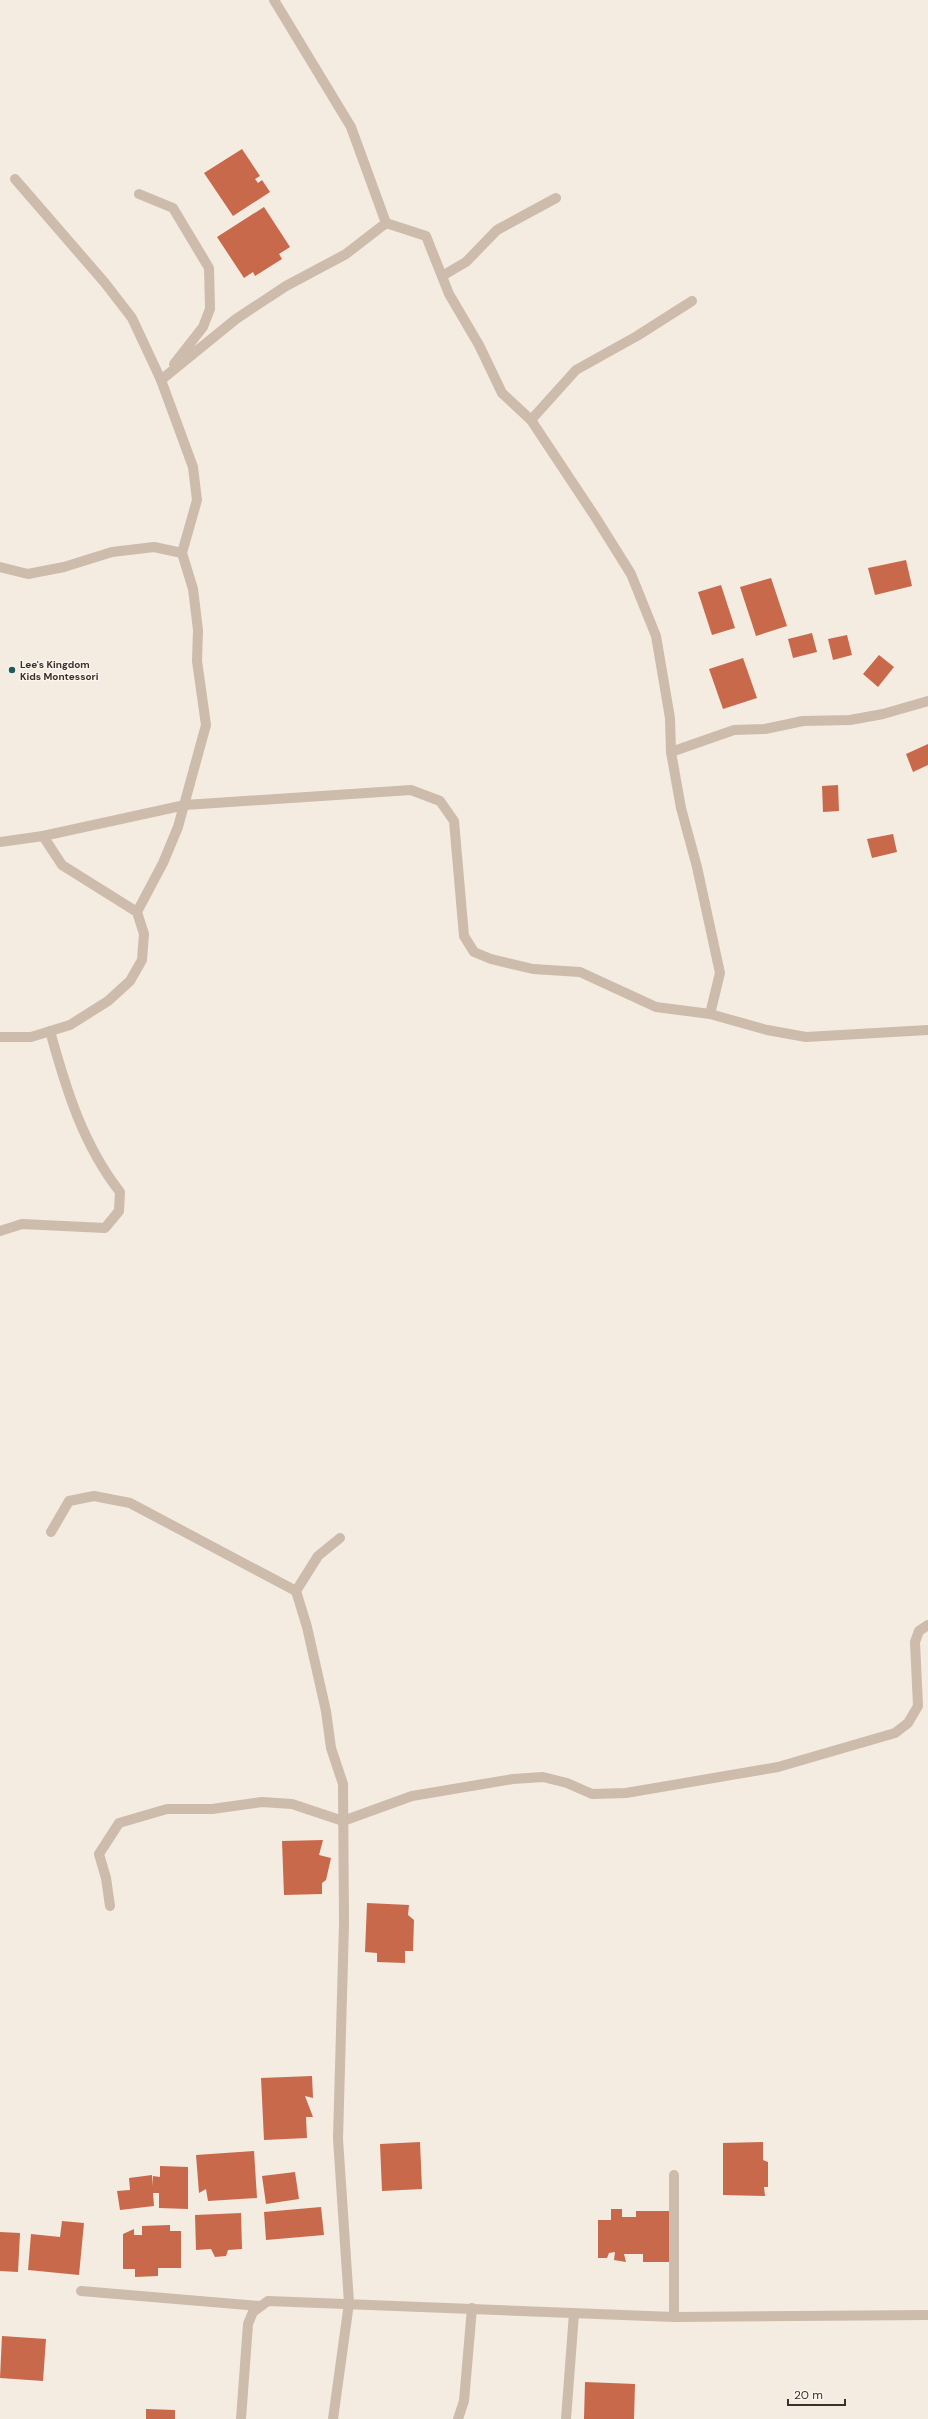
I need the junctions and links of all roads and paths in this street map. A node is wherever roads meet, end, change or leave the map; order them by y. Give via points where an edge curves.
1 (274, 0) edge
2 (15, 179) dead end
3 (139, 194) dead end
4 (556, 198) dead end
5 (386, 223) junction
6 (442, 276) junction
7 (692, 301) dead end
8 (161, 380) junction
9 (532, 420) junction
10 (182, 553) junction
11 (0, 567) edge
12 (928, 701) edge
13 (671, 752) junction
14 (185, 805) junction
15 (43, 836) junction
16 (0, 842) edge
17 (136, 912) junction
18 (710, 1014) junction
19 (928, 1030) edge
20 (50, 1031) junction
21 (0, 1037) edge
22 (0, 1231) edge
23 (51, 1532) dead end
24 (340, 1538) dead end
25 (296, 1592) junction
26 (928, 1625) edge
27 (343, 1821) junction
28 (110, 1906) dead end
29 (674, 2175) dead end
30 (81, 2291) dead end
31 (349, 2303) junction
32 (260, 2306) junction
33 (472, 2308) junction
34 (574, 2313) junction
35 (928, 2315) edge
36 (674, 2317) junction
37 (241, 2419) edge
38 (333, 2419) edge
39 (458, 2419) edge
40 (566, 2419) edge

1 - 5 street via 351,127
2 - 8 street via 106,283 132,318
3 - 8 street via 173,208 209,268 210,309 203,327
4 - 6 street via 497,230 466,262
5 - 6 street via 426,236
5 - 8 street via 346,254 286,286 236,319
6 - 9 street via 502,393
7 - 9 street via 631,340 576,370
8 - 10 street via 193,467 197,500
9 - 13 street via 631,574 656,636 670,718
10 - 11 street via 154,547 112,552 64,567 28,574
10 - 14 street via 193,589 198,630 197,661 206,725
12 - 13 street via 850,720 803,721 765,729 734,730
13 - 18 street via 681,808 720,973
14 - 15 street
14 - 17 street via 163,863
14 - 18 street via 411,790 440,800 454,821 464,936 474,952 532,969 580,972 656,1007
15 - 16 street
15 - 17 street via 62,865
17 - 20 street via 144,934 142,960 130,981 108,1001 70,1025
18 - 19 street via 767,1030 806,1037
20 - 21 street via 31,1037
20 - 22 street via 74,1111 104,1171 120,1192 119,1211 105,1228 22,1224
23 - 25 street via 69,1501 94,1496 130,1503
24 - 25 street via 318,1556
25 - 27 street via 307,1627 326,1711 331,1748 343,1784
26 - 27 street via 920,1631 915,1642 918,1706 908,1723 895,1734 778,1767 626,1793 592,1794 567,1783 543,1777 412,1796
27 - 28 street via 292,1804 262,1802 212,1809 167,1809 119,1823 99,1854
27 - 31 street via 344,1924 338,2139
29 - 36 street
30 - 32 street
31 - 32 street via 268,2301
31 - 33 street
31 - 38 street
32 - 37 street via 253,2312 248,2324
33 - 34 street
33 - 39 street via 464,2400
34 - 36 street
34 - 40 street
35 - 36 street

